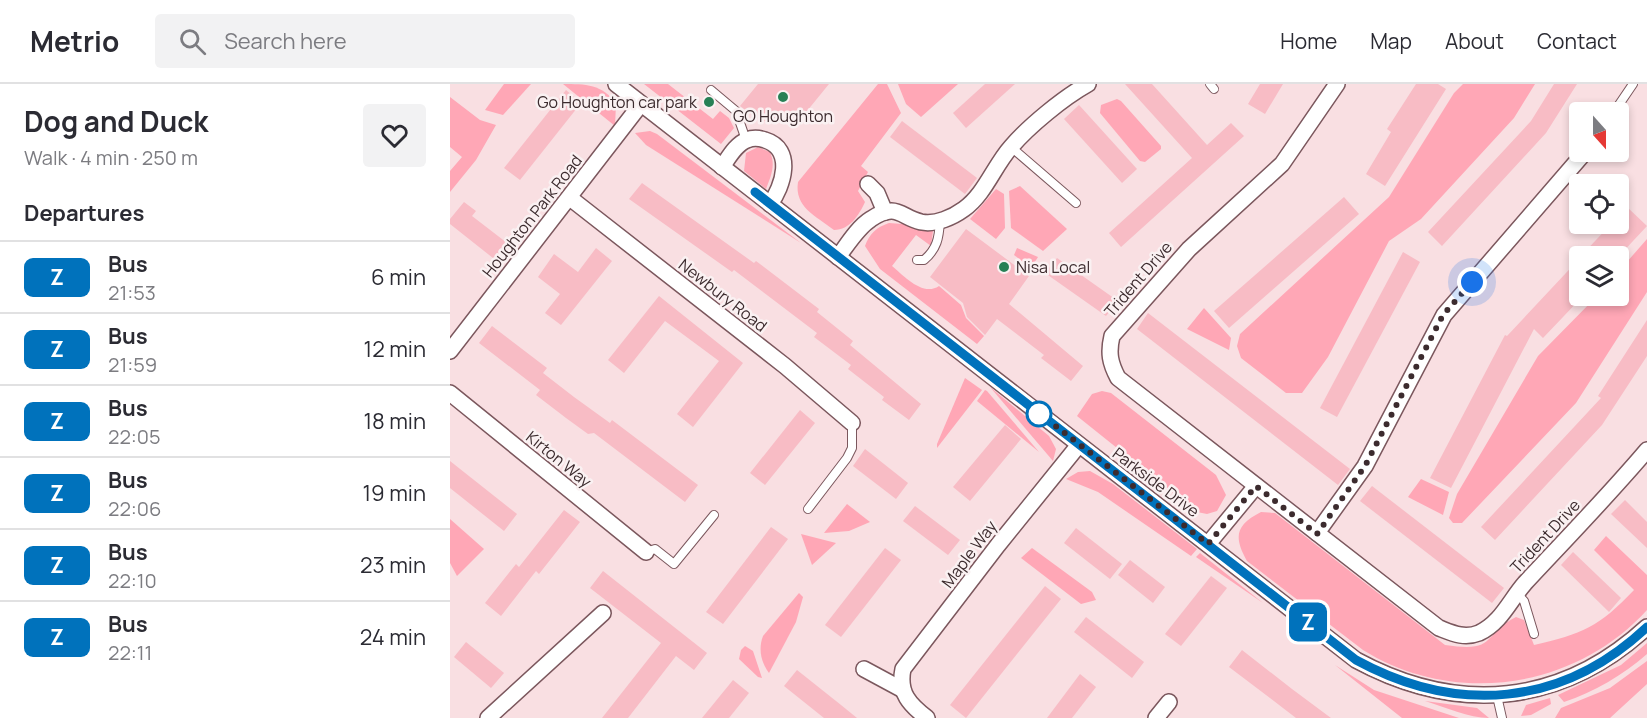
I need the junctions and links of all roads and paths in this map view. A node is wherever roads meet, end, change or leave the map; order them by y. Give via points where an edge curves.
1 (616, 84) edge
2 (1088, 84) edge
3 (1337, 84) edge
4 (1633, 84) edge
5 (711, 90) dead end
6 (1621, 102) edge
7 (641, 104) junction
8 (746, 140) junction
9 (1011, 147) junction
10 (1576, 162) edge
11 (722, 167) junction
12 (868, 184) dead end
13 (570, 198) junction
14 (1076, 203) dead end
15 (770, 204) junction
16 (885, 212) junction
17 (940, 221) junction
18 (838, 257) junction
19 (916, 260) dead end
20 (450, 351) edge
21 (450, 393) edge
22 (852, 423) joint
23 (1078, 446) junction
24 (1645, 455) edge
25 (1256, 486) junction
26 (808, 509) dead end
27 (714, 515) dead end
28 (1317, 534) junction
29 (1208, 544) junction
30 (646, 552) joint
31 (1516, 594) junction
32 (603, 613) dead end
33 (1647, 627) edge
34 (1534, 634) dead end
35 (864, 669) dead end
36 (903, 690) junction
37 (1497, 696) junction
38 (1169, 702) dead end
39 (488, 718) edge
40 (927, 718) edge
41 (1156, 718) edge
42 (1502, 718) edge

1 - 7 street, Parkside Drive
2 - 9 street
3 - 25 street, Trident Drive via 1282,164 1189,249 1113,336 1109,349 1114,370 1126,386
4 - 6 lane
5 - 8 lane via 736,111
7 - 11 street, Parkside Drive
7 - 13 street, Houghton Park Road
8 - 11 street
8 - 15 street via 756,137 770,141 784,163 778,193
9 - 14 lane
9 - 17 street via 980,193 965,208
10 - 28 street via 1443,315 1365,466
11 - 15 street, Parkside Drive
12 - 16 street via 877,193
13 - 20 street, Houghton Park Road
13 - 22 street, Newbury Road
15 - 18 street, Parkside Drive
16 - 17 street via 907,214 922,222
16 - 18 street via 869,220
17 - 19 lane via 933,253 924,260
18 - 23 street, Parkside Drive
21 - 30 street, Kirton Way
22 - 26 lane via 852,448 847,458
23 - 29 street, Parkside Drive
23 - 36 street, Maple Way via 903,669
24 - 31 street, Trident Drive
25 - 28 street, Trident Drive
25 - 29 street
27 - 30 lane via 674,564 655,549
28 - 31 street, Trident Drive via 1439,628 1458,636 1477,634 1492,625
29 - 37 street, Parkside Drive via 1356,660 1373,669 1428,690
31 - 34 lane via 1524,602
32 - 39 street
33 - 37 street, Parkside Drive via 1613,656 1573,678
35 - 36 street
36 - 40 street via 911,706
37 - 42 lane
38 - 41 street

